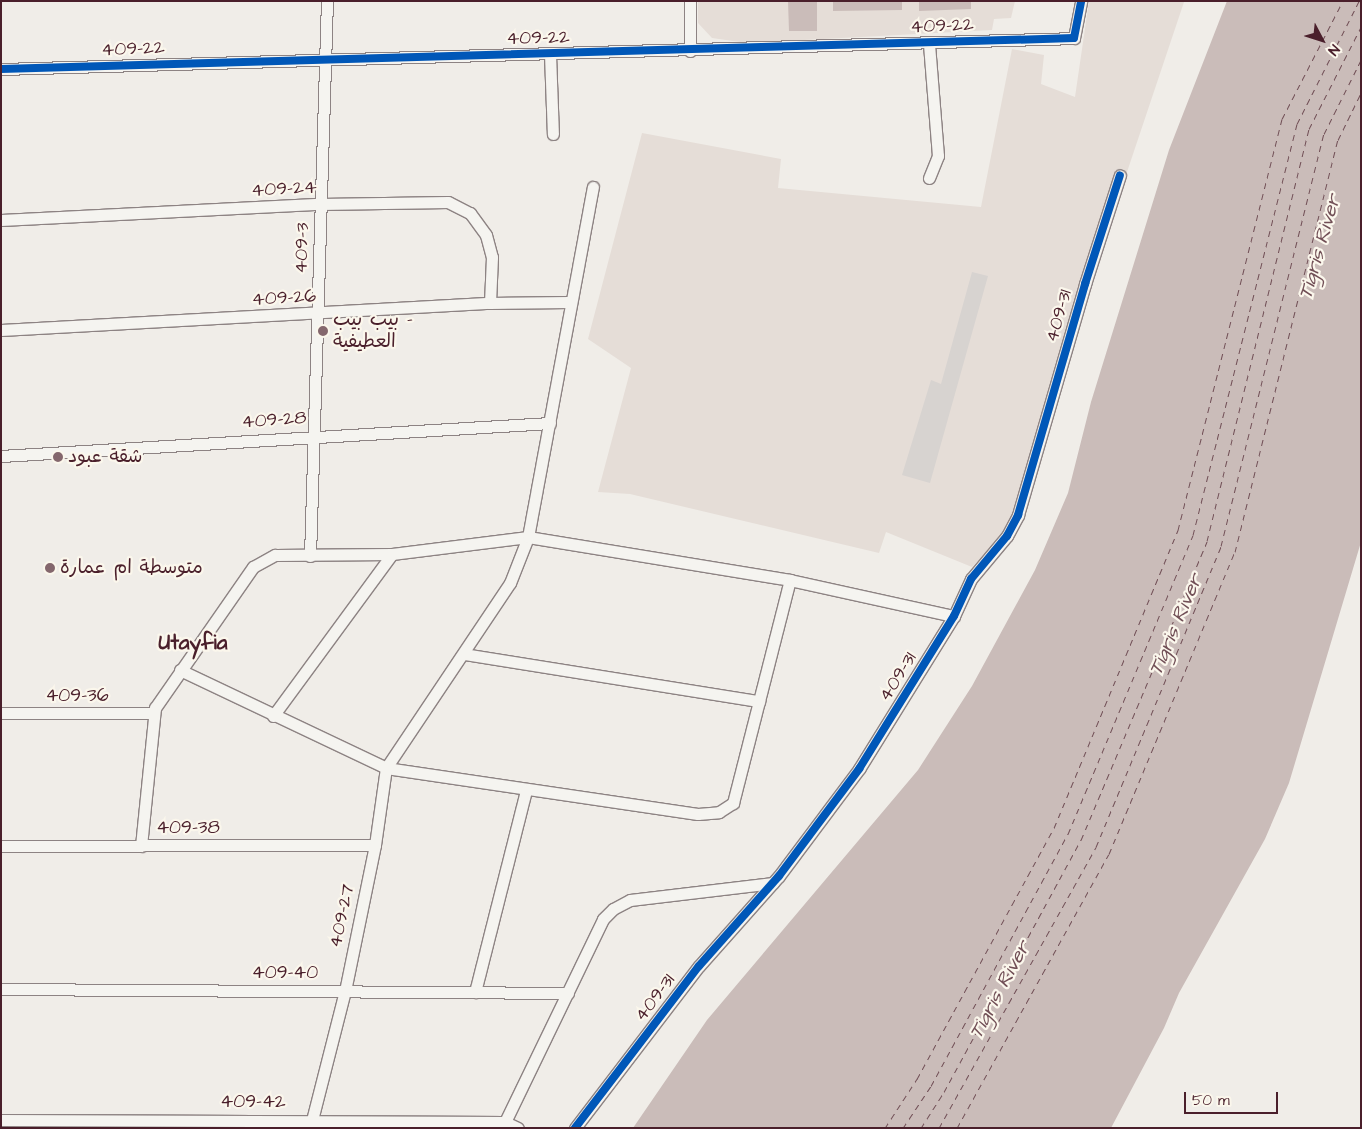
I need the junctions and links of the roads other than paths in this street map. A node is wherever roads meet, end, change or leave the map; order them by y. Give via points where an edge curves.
1 (327, 1) edge
2 (690, 1) edge
3 (1080, 1) edge
4 (929, 43) junction
5 (690, 51) junction
6 (550, 54) junction
7 (325, 60) junction
8 (1, 69) edge
9 (553, 134) dead end
10 (1120, 175) dead end
11 (929, 178) dead end
12 (593, 187) dead end
13 (320, 204) junction
14 (1, 220) edge
15 (569, 302) junction
16 (490, 303) junction
17 (317, 314) junction
18 (1, 330) edge
19 (550, 423) junction
20 (313, 435) junction
21 (1, 456) edge
22 (528, 537) junction
23 (392, 554) junction
24 (310, 556) junction
25 (790, 580) junction
26 (954, 616) junction
27 (464, 654) junction
28 (180, 670) junction
29 (759, 701) junction
30 (1, 713) edge
31 (153, 713) junction
32 (273, 716) junction
33 (386, 768) junction
34 (526, 790) junction
35 (375, 845) junction
36 (1, 846) edge
37 (141, 846) junction
38 (773, 883) junction
39 (1, 989) edge
40 (345, 991) junction
41 (476, 992) junction
42 (568, 993) junction
43 (1, 1120) edge
44 (506, 1122) junction
45 (312, 1124) edge
46 (518, 1128) edge
47 (574, 1128) edge

1 - 7 street, 409-3
2 - 5 street
3 - 4 street, 409-22 via 1074,38
4 - 5 street, 409-22
4 - 11 street via 938,156
5 - 6 street, 409-22
6 - 7 street, 409-22
6 - 9 street
7 - 8 street, 409-22
7 - 13 street, 409-3
10 - 26 street, 409-31 via 1084,284 1018,515 1008,536 971,579
12 - 15 street
13 - 14 street, 409-24
13 - 16 street, 409-24 via 448,202 470,213 486,235 492,257
13 - 17 street, 409-3
15 - 16 street, 409-26
15 - 19 street
16 - 17 street, 409-26
17 - 18 street, 409-26
17 - 20 street, 409-3
19 - 20 street, 409-28
19 - 22 street
20 - 21 street, 409-28
20 - 24 street, 409-3
22 - 23 street
22 - 25 street
22 - 27 street via 510,582
23 - 24 street
23 - 32 street
24 - 28 street via 275,555 253,567
25 - 26 street
25 - 29 street
26 - 38 street, 409-31 via 859,769
27 - 29 street
27 - 33 street
28 - 31 street
28 - 32 street
29 - 34 street via 733,803 719,812 698,814
30 - 31 street, 409-36
31 - 37 street
32 - 33 street
33 - 34 street
33 - 35 street, 409-27
34 - 41 street
35 - 37 street, 409-38
35 - 40 street, 409-27
36 - 37 street, 409-38
38 - 42 street via 630,900 613,909 603,919
38 - 47 street, 409-31 via 699,966
39 - 40 street, 409-40
40 - 41 street, 409-40
40 - 45 street, 409-27
41 - 42 street, 409-40
42 - 44 street
43 - 45 street, 409-42
44 - 45 street, 409-42
44 - 46 street

